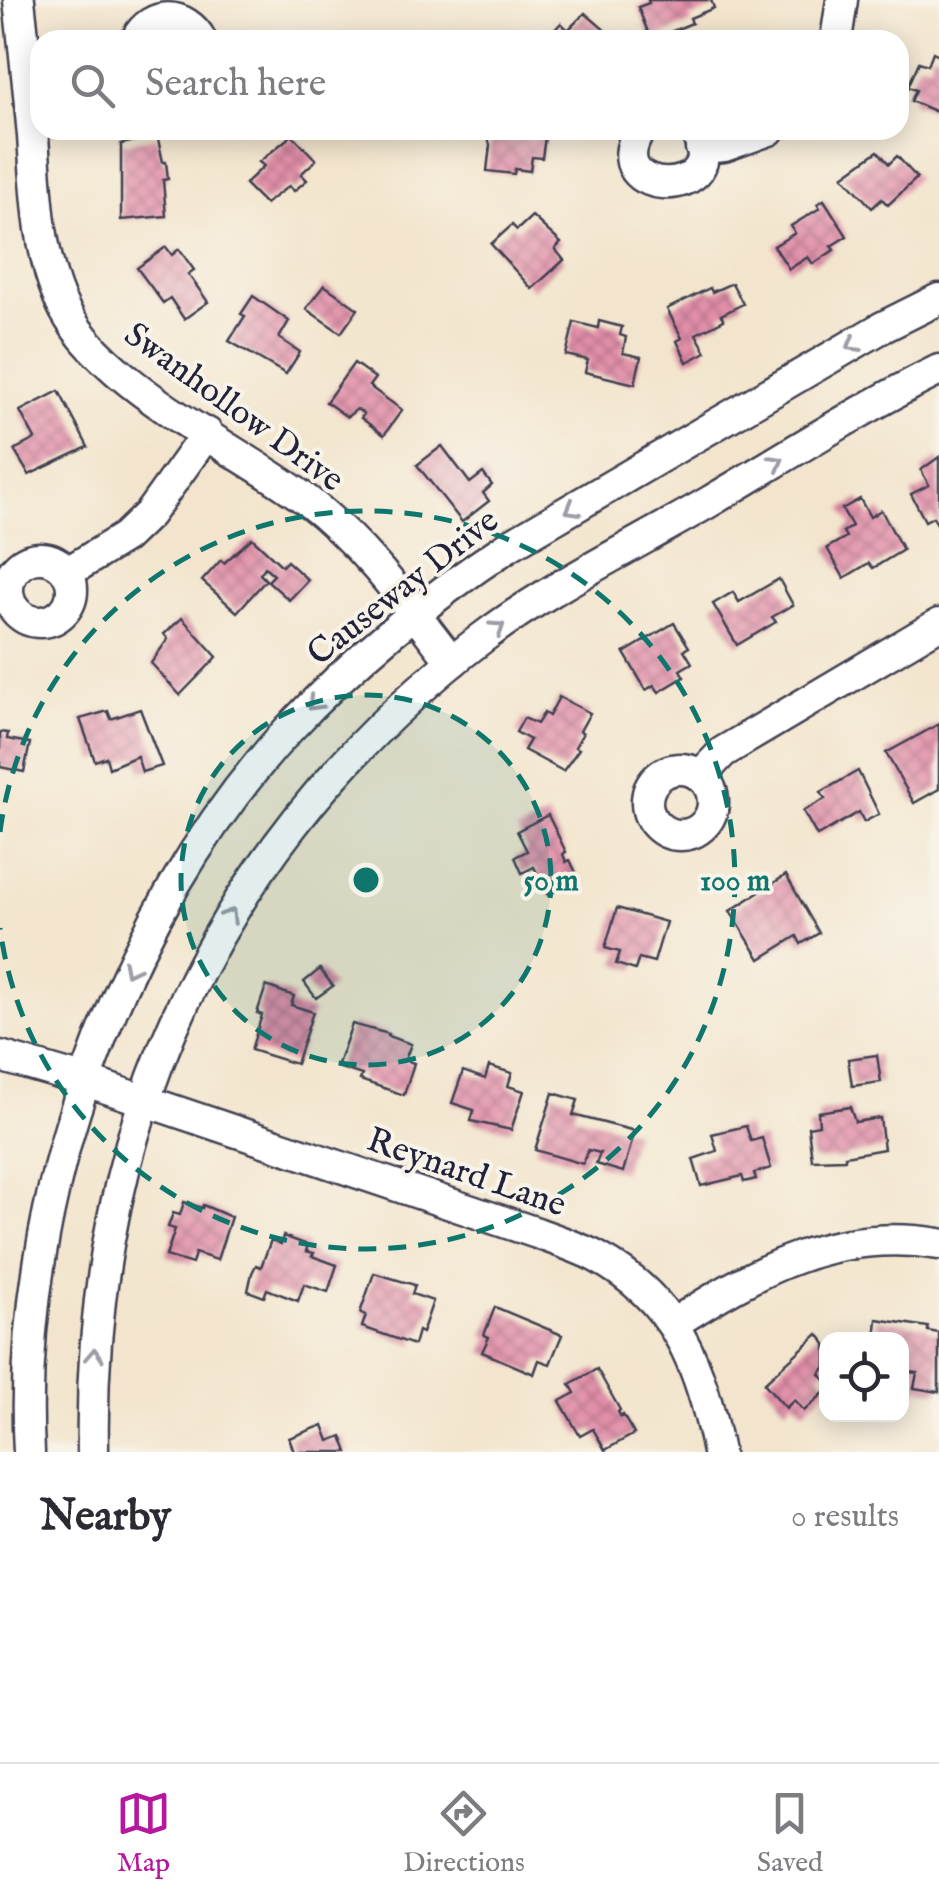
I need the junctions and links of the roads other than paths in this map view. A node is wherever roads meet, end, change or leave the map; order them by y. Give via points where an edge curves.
1 (20, 0) edge
2 (842, 0) edge
3 (143, 30) edge
4 (193, 30) edge
5 (838, 30) edge
6 (30, 65) edge
7 (37, 140) edge
8 (635, 140) edge
9 (697, 140) edge
10 (701, 140) edge
11 (741, 140) edge
12 (939, 299) edge
13 (939, 370) edge
14 (206, 433) junction
15 (68, 572) dead end
16 (414, 614) junction
17 (939, 624) edge
18 (452, 662) junction
19 (700, 776) dead end
20 (0, 1056) edge
21 (86, 1081) junction
22 (146, 1101) junction
23 (939, 1244) edge
24 (673, 1324) junction
25 (30, 1452) edge
26 (93, 1452) edge
27 (718, 1452) edge

1 - 6 street, Swanhollow Drive
2 - 5 street
3 - 4 street via 166,17
7 - 14 street, Swanhollow Drive via 40,226 62,305 90,348
8 - 9 street via 635,165 659,184 689,177 700,159
10 - 11 street via 724,146
12 -> 16 street, Causeway Drive via 510,545
18 -> 13 street via 559,590
14 - 15 street via 149,514
14 - 16 street, Swanhollow Drive via 305,500 361,548
16 - 18 street, Swanhollow Drive
16 -> 21 street, Causeway Drive via 288,730 213,824 122,985
17 - 19 street via 723,752
22 -> 18 street via 178,1012 220,931 290,825 393,712
20 - 21 street, Reynard Lane
21 - 22 street, Reynard Lane
21 - 25 street, Causeway Drive via 51,1202 40,1268
22 - 24 street, Reynard Lane via 594,1256 628,1277
26 -> 22 street via 101,1284 118,1192
23 - 24 street via 878,1242 798,1257 760,1270
24 - 27 street, Reynard Lane via 698,1371

